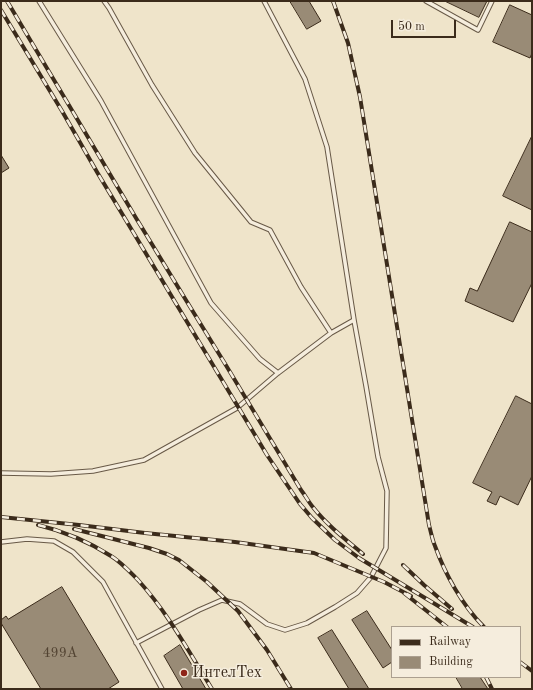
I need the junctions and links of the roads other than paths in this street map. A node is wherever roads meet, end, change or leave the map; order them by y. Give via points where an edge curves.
1 (39, 1) edge
2 (104, 1) edge
3 (264, 1) edge
4 (426, 1) edge
5 (492, 1) edge
6 (354, 320) junction
7 (331, 333) junction
8 (278, 373) junction
9 (1, 473) edge
10 (1, 542) edge
11 (136, 642) junction
12 (162, 689) edge

1 - 8 lane via 101,101 211,302 260,359
2 - 7 lane via 195,153 251,222 270,230 301,287
3 - 6 lane via 305,78 327,147
4 - 5 lane via 478,30
6 - 7 lane
6 - 11 lane via 378,457 387,491 386,548 371,577 357,593 335,607 307,623 285,630 267,624 240,604 222,600
7 - 8 lane
8 - 9 lane via 236,408 144,460 93,471 51,474
10 - 11 lane via 27,539 54,541 73,552 103,582
11 - 12 lane

